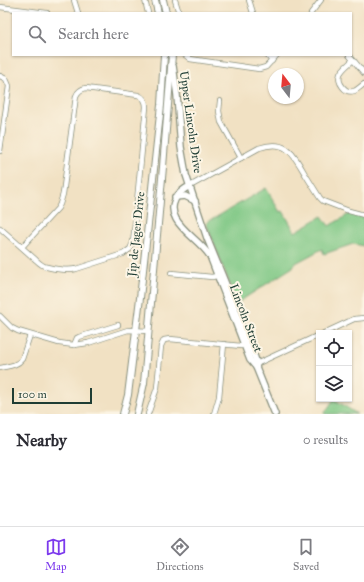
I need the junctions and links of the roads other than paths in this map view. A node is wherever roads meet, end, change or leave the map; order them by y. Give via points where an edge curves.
1 (74, 0) edge
2 (145, 0) edge
3 (155, 0) edge
4 (163, 0) edge
5 (175, 0) edge
6 (249, 0) edge
7 (321, 0) edge
8 (0, 7) edge
9 (39, 12) edge
10 (78, 12) edge
11 (148, 12) edge
12 (158, 12) edge
13 (166, 12) edge
14 (179, 12) edge
15 (253, 12) edge
16 (313, 12) edge
17 (164, 56) edge
18 (186, 56) edge
19 (268, 56) edge
20 (276, 56) edge
21 (350, 56) edge
22 (172, 58) edge
23 (353, 60) junction
24 (272, 61) junction
25 (364, 73) edge
26 (0, 76) edge
27 (364, 84) edge
28 (220, 101) dead end
29 (0, 151) edge
30 (241, 158) junction
31 (190, 186) junction
32 (175, 198) junction
33 (195, 201) junction
34 (364, 215) edge
35 (0, 228) edge
36 (22, 247) junction
37 (171, 273) dead end
38 (220, 275) junction
39 (0, 316) edge
40 (364, 318) edge
41 (118, 325) dead end
42 (137, 330) junction
43 (330, 330) edge
44 (148, 331) junction
45 (30, 335) junction
46 (316, 337) edge
47 (224, 344) junction
48 (246, 344) junction
49 (74, 345) junction
50 (256, 366) junction
51 (0, 368) edge
52 (123, 414) edge
53 (137, 414) edge
54 (148, 414) edge
55 (214, 414) edge
56 (275, 414) edge

1 - 10 street
2 - 11 street
3 - 12 main road
4 - 13 main road
5 - 14 street
6 - 15 street
7 - 16 street
8 - 9 street
17 - 42 main road, Jip de Jager Drive
18 - 24 street via 190,59 259,69
19 - 24 street
20 - 24 street
21 - 23 street
22 - 31 street, Upper Lincoln Drive via 183,161
22 - 44 main road, Jip de Jager Drive
23 - 25 street
23 - 27 street via 341,72 341,84 351,92
26 - 29 street via 6,79 9,86
28 - 30 street via 221,122
30 - 31 street
30 - 34 street via 267,146 285,148 296,157 323,201
31 - 32 street
31 - 33 street, Upper Lincoln Drive
32 - 33 street via 185,196
32 - 38 street via 173,209 176,219 207,252
33 - 38 street, Upper Lincoln Drive
35 - 36 street
36 - 36 street via 42,265 73,270 123,254 130,249 133,243 146,107 143,98 138,95 86,88 79,91 76,96 60,204
37 - 38 street via 212,277
38 - 48 street, Lincoln Street
39 - 45 street via 15,330
40 - 43 street via 354,319
41 - 49 street via 79,337
42 - 44 street
42 - 49 street via 122,331
42 - 52 main road, Jip de Jager Drive
44 - 53 main road, Jip de Jager Drive via 144,383
45 - 49 street
45 - 51 street via 20,362
46 - 50 street
47 - 48 street
47 - 54 street via 168,339 163,341 156,388
47 - 55 street via 219,397
48 - 50 street, Lincoln Street via 250,360
50 - 56 street, Lincoln Street

